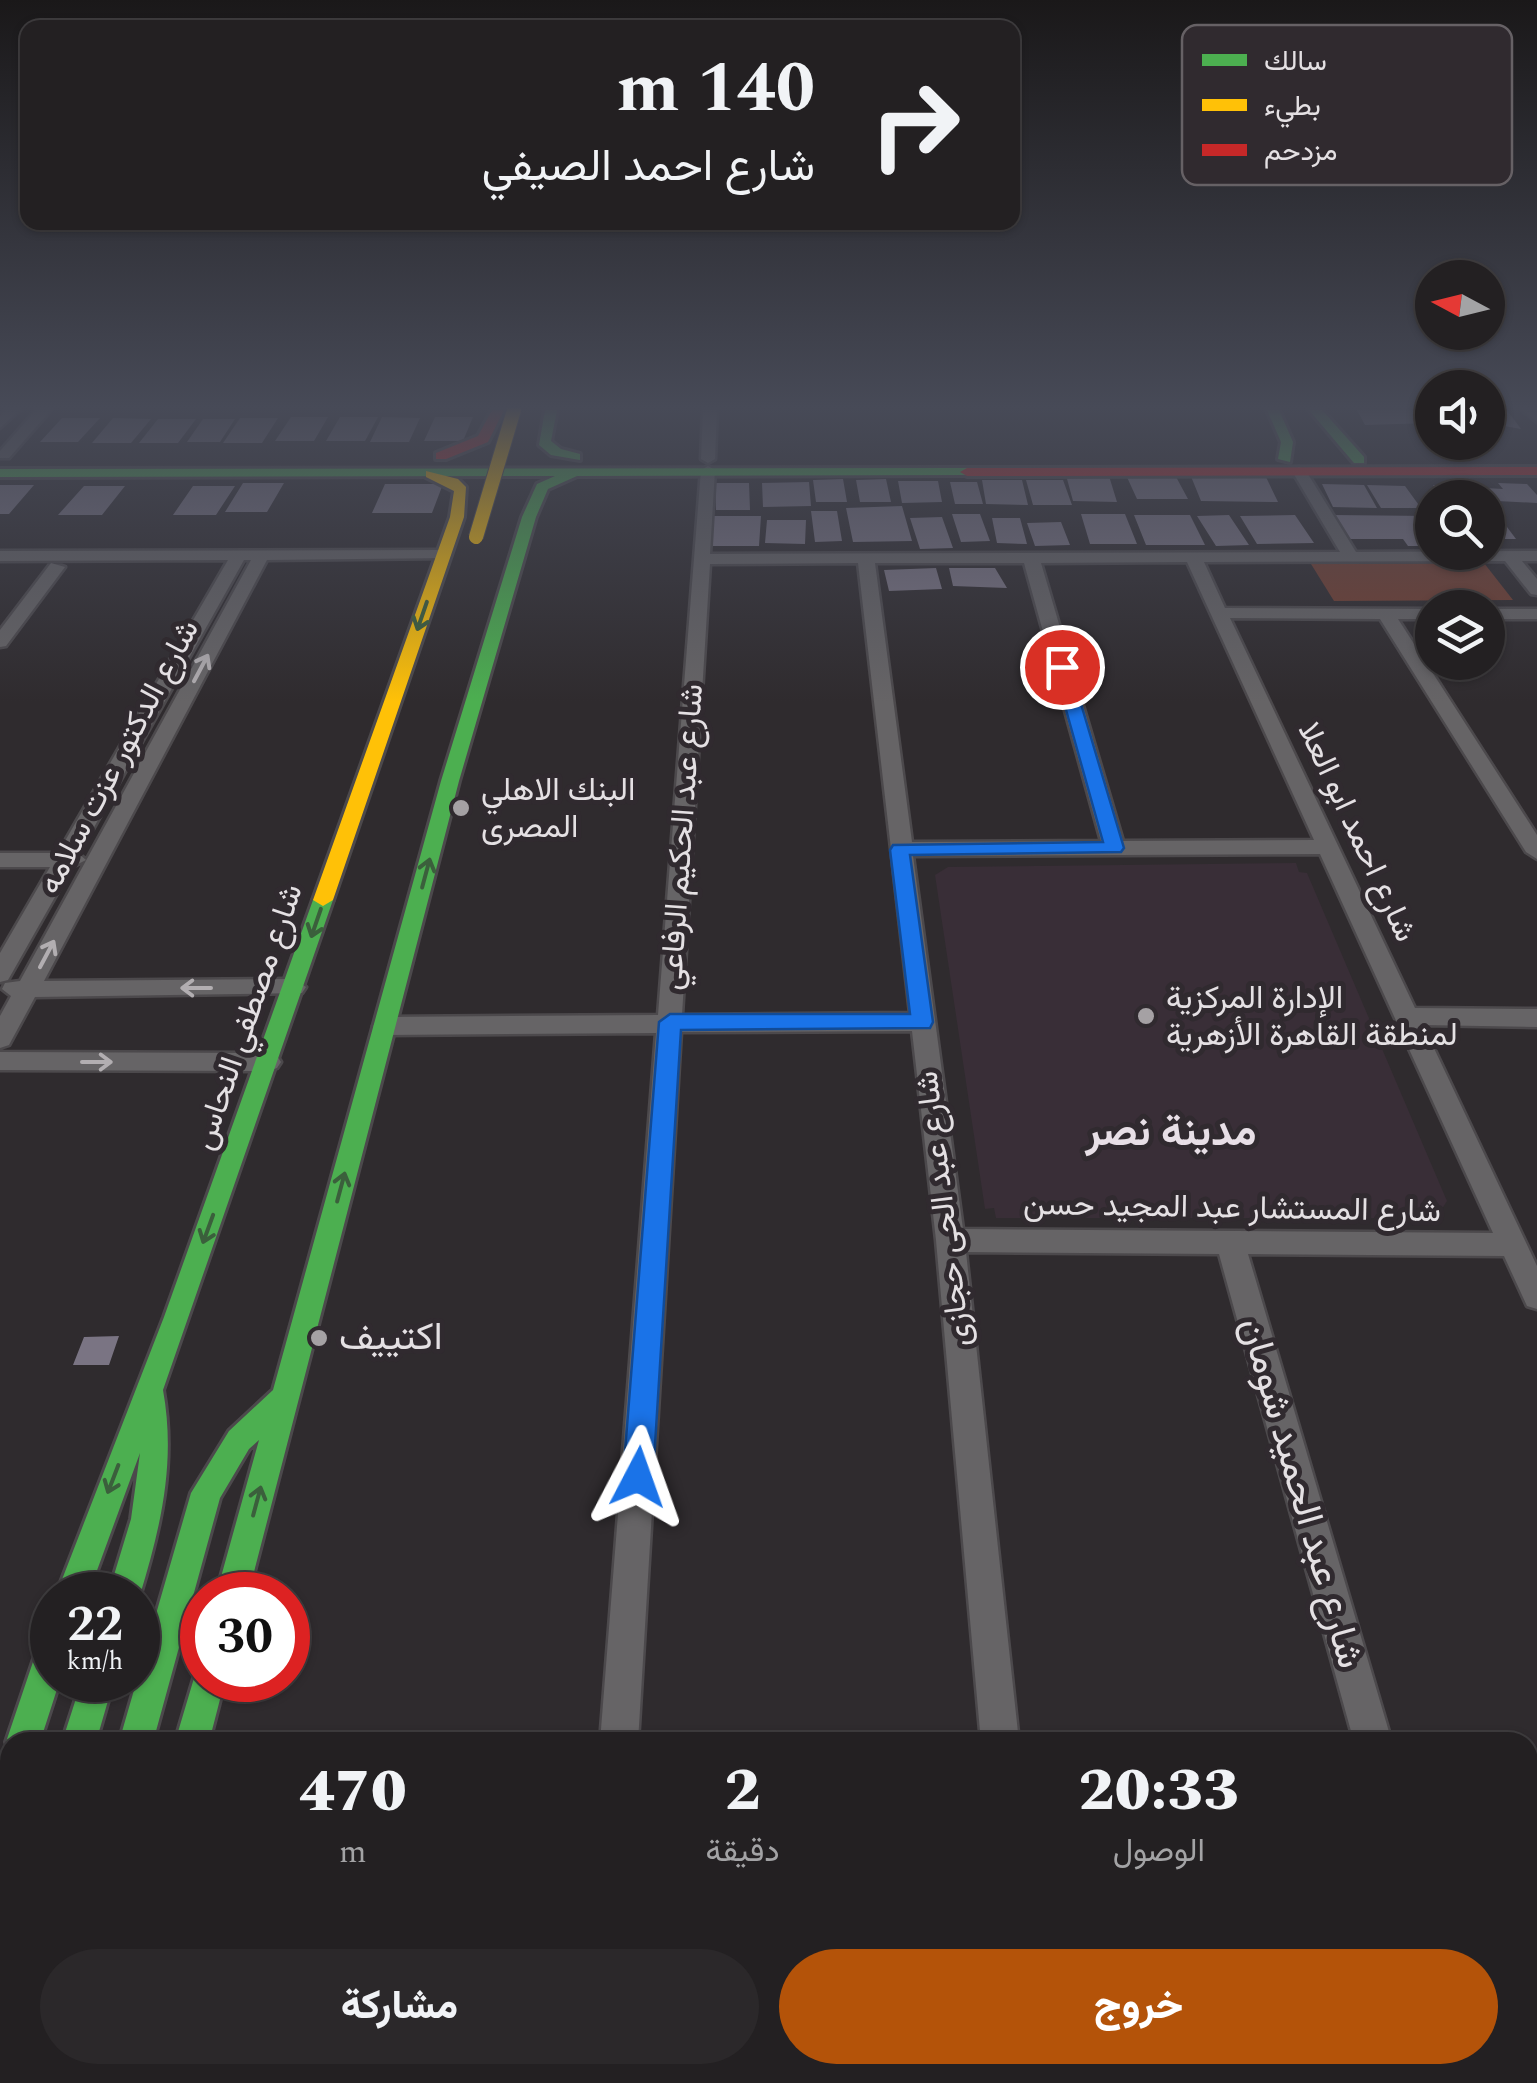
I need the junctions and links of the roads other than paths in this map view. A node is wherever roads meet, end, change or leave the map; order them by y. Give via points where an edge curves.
1 (459, 507) edge
2 (488, 507) edge
3 (503, 507) edge
4 (533, 507) edge
5 (705, 507) edge
6 (1319, 507) edge
7 (529, 516) junction
8 (457, 518) junction
9 (0, 556) edge
10 (1351, 556) junction
11 (1537, 556) edge
12 (1193, 557) junction
13 (1510, 557) junction
14 (866, 558) junction
15 (1031, 558) junction
16 (701, 559) junction
17 (247, 561) junction
18 (441, 561) junction
19 (58, 567) junction
20 (0, 568) edge
21 (1537, 590) edge
22 (451, 605) dead end
23 (1220, 613) junction
24 (1386, 614) junction
25 (1415, 614) edge
26 (1505, 614) edge
27 (1537, 614) edge
28 (0, 642) edge
29 (436, 750) dead end
30 (450, 781) junction
31 (360, 791) junction
32 (1328, 847) junction
33 (1114, 848) junction
34 (900, 850) junction
35 (1537, 852) edge
36 (0, 860) edge
37 (65, 860) junction
38 (97, 860) junction
39 (0, 974) edge
40 (294, 987) junction
41 (0, 989) edge
42 (28, 989) junction
43 (1405, 1016) junction
44 (1537, 1018) edge
45 (670, 1022) junction
46 (922, 1022) junction
47 (385, 1026) junction
48 (0, 1040) edge
49 (0, 1061) edge
50 (268, 1062) junction
51 (950, 1240) junction
52 (1230, 1243) junction
53 (1512, 1245) junction
54 (1537, 1298) edge
55 (148, 1388) junction
56 (285, 1397) junction
57 (80, 1572) edge
58 (131, 1572) edge
59 (238, 1572) edge
60 (35, 1702) edge
61 (91, 1702) edge
62 (203, 1702) edge
63 (25, 1732) edge
64 (82, 1732) edge
65 (139, 1732) edge
66 (195, 1732) edge
67 (620, 1732) edge
68 (999, 1732) edge
69 (1370, 1732) edge

1 - 8 main road
2 - 3 main road, bridge via 481,555
4 - 7 main road
5 - 16 street, شارع عبد الحكيم الرفاعي
6 - 10 street
7 - 8 main road via 492,508
7 - 30 main road
8 - 18 main road, شارع مصطفي النحاس
9 - 17 street
10 - 12 street
10 - 13 street
11 - 13 street
12 - 15 street
12 - 23 street, شارع احمد ابو العلا
13 - 21 street
14 - 15 street
14 - 16 street
14 - 34 street, شارع عبد الحى حجازى
15 - 33 street
16 - 45 street, شارع عبد الحكيم الرفاعي
17 - 18 street
17 - 19 street
17 - 37 street, شارع الدكتور عزت سلامه
38 -> 17 street, شارع الدكتور عزت سلامه
18 -> 31 main road, شارع مصطفي النحاس
19 - 20 street
19 - 28 street
22 - 31 main road via 397,750
23 - 24 street
23 - 32 street, شارع احمد ابو العلا
24 - 25 street
24 - 35 street
26 - 27 street
29 - 30 main road
47 -> 30 main road
31 -> 40 main road, شارع مصطفي النحاس
32 - 33 street
32 - 43 street, شارع احمد ابو العلا
33 - 34 street
34 - 46 street, شارع عبد الحى حجازى
36 - 37 street
37 - 38 street
37 - 39 street, شارع الدكتور عزت سلامه
42 -> 38 street, شارع الدكتور عزت سلامه
40 -> 42 street
40 - 50 main road, شارع مصطفي النحاس
41 - 42 street
42 - 48 street, شارع الدكتور عزت سلامه
43 - 44 street
43 - 53 street, شارع احمد ابو العلا
45 - 46 street
45 - 47 street
45 - 67 street, شارع عبد الحكيم الرفاعي
46 - 51 street, شارع عبد الحى حجازى
56 -> 47 main road
49 -> 50 street
50 -> 55 main road, شارع مصطفي النحاس
51 - 52 street, شارع المستشار عبد المجيد حسن
51 - 68 street, شارع عبد الحى حجازى
52 - 53 street, شارع المستشار عبد المجيد حسن
52 - 69 street, شارع عبد الحميد شومان
53 - 54 street, شارع احمد ابو العلا
55 -> 57 main road, شارع مصطفي النحاس
55 - 58 main road via 160,1460
59 -> 56 main road
56 - 65 main road via 242,1434 214,1472
60 - 63 main road
61 - 64 main road
62 - 66 main road

